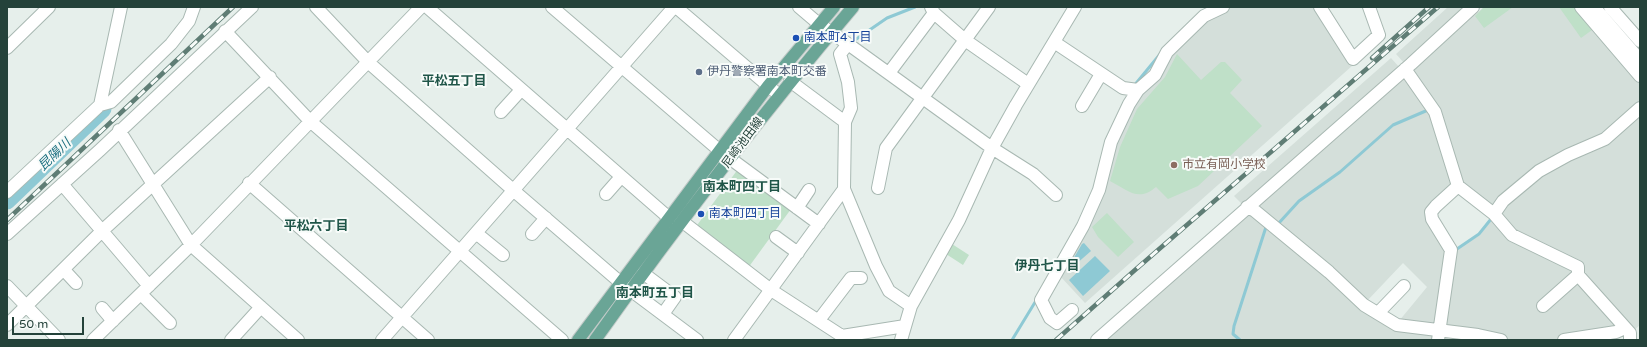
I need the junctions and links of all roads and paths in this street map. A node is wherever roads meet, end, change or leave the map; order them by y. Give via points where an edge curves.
1 (49, 7) edge
2 (121, 7) edge
3 (252, 7) edge
4 (316, 7) edge
5 (421, 7) edge
6 (426, 7) edge
7 (552, 7) edge
8 (675, 7) edge
9 (799, 7) edge
10 (834, 7) edge
11 (854, 7) edge
12 (989, 7) edge
13 (1075, 7) edge
14 (1223, 7) edge
15 (1320, 7) edge
16 (1369, 7) edge
17 (1473, 7) edge
18 (1581, 7) edge
19 (1594, 7) edge
20 (1610, 7) edge
21 (192, 8) edge
22 (932, 10) edge
23 (1201, 12) edge
24 (819, 24) junction
25 (225, 31) junction
26 (832, 31) junction
27 (965, 40) junction
28 (1640, 41) edge
29 (1054, 42) junction
30 (848, 44) junction
31 (7, 48) edge
32 (1640, 60) edge
33 (368, 62) junction
34 (620, 67) junction
35 (1405, 69) junction
36 (889, 73) junction
37 (1101, 74) junction
38 (1640, 76) edge
39 (270, 77) junction
40 (790, 82) junction
41 (1028, 84) junction
42 (768, 86) junction
43 (1133, 89) junction
44 (521, 90) junction
45 (780, 95) junction
46 (922, 98) junction
47 (100, 105) junction
48 (1082, 106) dead end
49 (1640, 108) edge
50 (501, 112) dead end
51 (310, 121) junction
52 (845, 122) junction
53 (566, 129) junction
54 (119, 130) junction
55 (992, 148) junction
56 (720, 150) junction
57 (731, 159) junction
58 (621, 177) junction
59 (62, 184) junction
60 (154, 184) junction
61 (249, 184) junction
62 (1458, 186) junction
63 (878, 188) dead end
64 (844, 189) junction
65 (514, 190) junction
66 (809, 190) dead end
67 (7, 192) edge
68 (606, 194) dead end
69 (1056, 195) dead end
70 (1247, 207) junction
71 (796, 208) junction
72 (1494, 214) junction
73 (546, 218) junction
74 (669, 218) junction
75 (681, 224) junction
76 (819, 224) junction
77 (103, 230) junction
78 (476, 232) junction
79 (7, 234) edge
80 (532, 234) dead end
81 (776, 237) dead end
82 (191, 244) junction
83 (460, 251) junction
84 (798, 253) junction
85 (503, 255) dead end
86 (64, 270) junction
87 (644, 273) junction
88 (1578, 275) junction
89 (861, 278) dead end
90 (76, 283) dead end
91 (7, 286) edge
92 (626, 286) junction
93 (1404, 286) dead end
94 (145, 290) junction
95 (771, 290) junction
96 (27, 306) junction
97 (911, 306) junction
98 (1543, 306) dead end
99 (261, 307) junction
100 (102, 308) dead end
101 (1072, 310) dead end
102 (1378, 313) junction
103 (663, 314) junction
104 (402, 317) junction
105 (113, 320) junction
106 (819, 320) junction
107 (170, 323) dead end
108 (7, 324) edge
109 (905, 326) junction
110 (1439, 335) edge
111 (1631, 335) edge
112 (836, 336) edge
113 (59, 340) edge
114 (93, 340) edge
115 (231, 340) edge
116 (298, 340) edge
117 (382, 340) edge
118 (428, 340) edge
119 (562, 340) edge
120 (578, 340) edge
121 (595, 340) edge
122 (697, 340) edge
123 (734, 340) edge
124 (901, 340) edge
125 (1097, 340) edge
126 (1501, 340) edge
127 (1564, 340) edge

1 - 31 street
2 - 47 street
3 - 25 street
4 - 33 street
5 - 33 street
6 - 44 street
7 - 34 street
8 - 34 street
8 - 42 street
9 - 24 street
10 - 24 main road, 尼崎池田線
11 - 26 main road, 尼崎池田線
12 - 27 street
13 - 29 street
14 - 23 street
15 - 16 street via 1353,59 1379,35
17 - 35 street
18 - 38 street
19 - 32 street
20 - 28 street
21 - 47 street via 189,21 171,44 111,102
22 - 27 street
22 - 36 street
23 - 43 street via 1167,52 1155,75
24 - 26 street
24 - 42 main road, 尼崎池田線
25 - 39 street
25 - 54 street
26 - 30 street
26 - 40 main road, 尼崎池田線
27 - 41 street
27 - 46 street
29 - 37 street
29 - 41 street
30 - 36 street
30 - 52 street via 840,54 848,82 851,108
33 - 51 street
33 - 65 street
34 - 53 street
34 - 56 street
35 - 62 street via 1435,112
35 - 70 street
36 - 46 street
37 - 43 street
37 - 48 street
39 - 51 street
39 - 60 street
40 - 45 main road, 尼崎池田線
40 - 52 street
41 - 55 street
42 - 45 street
42 - 56 main road, 尼崎池田線
43 - 101 street via 1129,104 1111,142 1099,190 1083,226 1041,300 1050,318 1057,323
44 - 50 street
44 - 53 street
45 - 57 main road, 尼崎池田線
46 - 55 street
46 - 63 street via 886,148
47 - 67 street
49 - 72 street via 1605,139 1539,171 1503,201
51 - 61 street
51 - 83 street
52 - 64 street
53 - 58 street
53 - 65 street
54 - 59 street
54 - 60 street
55 - 69 street via 1033,174
55 - 97 street via 959,220
56 - 57 street
56 - 74 main road, 尼崎池田線
57 - 71 street
57 - 75 main road, 尼崎池田線
58 - 68 street
58 - 74 street
59 - 77 street
59 - 79 street
60 - 77 street
60 - 82 street
61 - 82 street
61 - 104 street
62 - 72 street
62 - 110 street via 1431,212 1432,219 1451,250
64 - 76 street
64 - 97 street via 889,291
65 - 73 street
65 - 78 street
66 - 71 street
70 - 102 street via 1297,245 1364,305
70 - 125 street
71 - 76 street
72 - 88 street via 1512,235 1578,267
73 - 80 street
73 - 92 street
74 - 75 street
74 - 92 main road, 尼崎池田線
75 - 87 main road, 尼崎池田線
75 - 95 street
76 - 84 street
77 - 86 street
77 - 94 street
78 - 83 street
78 - 85 street
81 - 84 street
82 - 94 street
82 - 99 street
83 - 104 street
83 - 119 street
84 - 95 street
86 - 90 street
86 - 96 street
87 - 92 main road, 尼崎池田線
87 - 103 street via 675,297
88 - 98 street
88 - 111 street
89 - 106 street via 851,278
91 - 96 street
92 - 103 street
92 - 120 main road, 尼崎池田線
92 - 121 main road, 尼崎池田線
93 - 102 street
94 - 105 street
94 - 107 street
95 - 106 street
95 - 123 street
96 - 108 street
96 - 113 street
97 - 109 street
99 - 115 street
99 - 116 street
100 - 105 street
102 - 110 street via 1397,325
103 - 122 street
104 - 117 street
104 - 118 street
105 - 114 street
106 - 112 street
109 - 112 street
109 - 124 street
110 - 126 street via 1478,335
111 - 127 street via 1616,332

